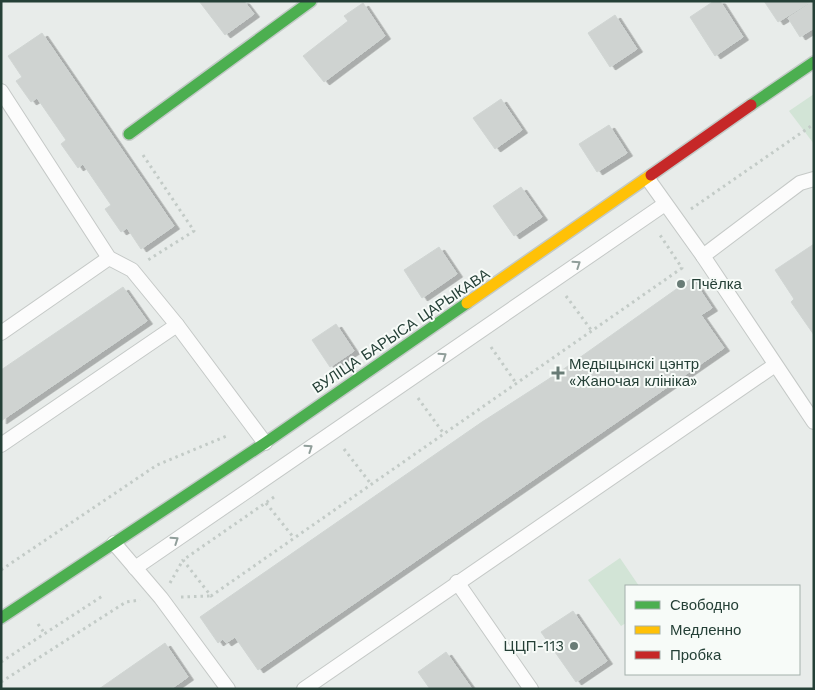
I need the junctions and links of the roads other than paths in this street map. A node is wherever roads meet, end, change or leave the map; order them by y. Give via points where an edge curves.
1 (311, 1) edge
2 (814, 62) edge
3 (1, 91) edge
4 (129, 134) road end
5 (648, 179) junction
6 (814, 179) edge
7 (666, 204) junction
8 (703, 256) junction
9 (109, 258) junction
10 (178, 325) junction
11 (1, 334) edge
12 (775, 365) junction
13 (814, 422) edge
14 (265, 443) junction
15 (1, 445) edge
16 (114, 543) junction
17 (135, 568) junction
18 (457, 582) junction
19 (1, 618) edge
20 (228, 689) edge
21 (304, 689) edge
22 (531, 689) edge

1 - 4 main road
2 - 5 main road, ВУЛІЦА БАРЫСА ЦАРЫКАВА
3 - 9 lane
5 - 7 lane
5 - 14 main road, ВУЛІЦА БАРЫСА ЦАРЫКАВА
6 - 8 lane via 800,182
7 - 8 lane
17 -> 7 lane
8 - 12 lane
9 - 10 lane via 132,270
9 - 11 lane
10 - 14 lane
10 - 15 lane
12 - 13 lane
12 - 18 lane
14 - 16 main road, ВУЛІЦА БАРЫСА ЦАРЫКАВА
16 - 17 lane
16 - 19 main road, ВУЛІЦА БАРЫСА ЦАРЫКАВА
17 - 20 lane
18 - 21 lane
18 - 22 lane

